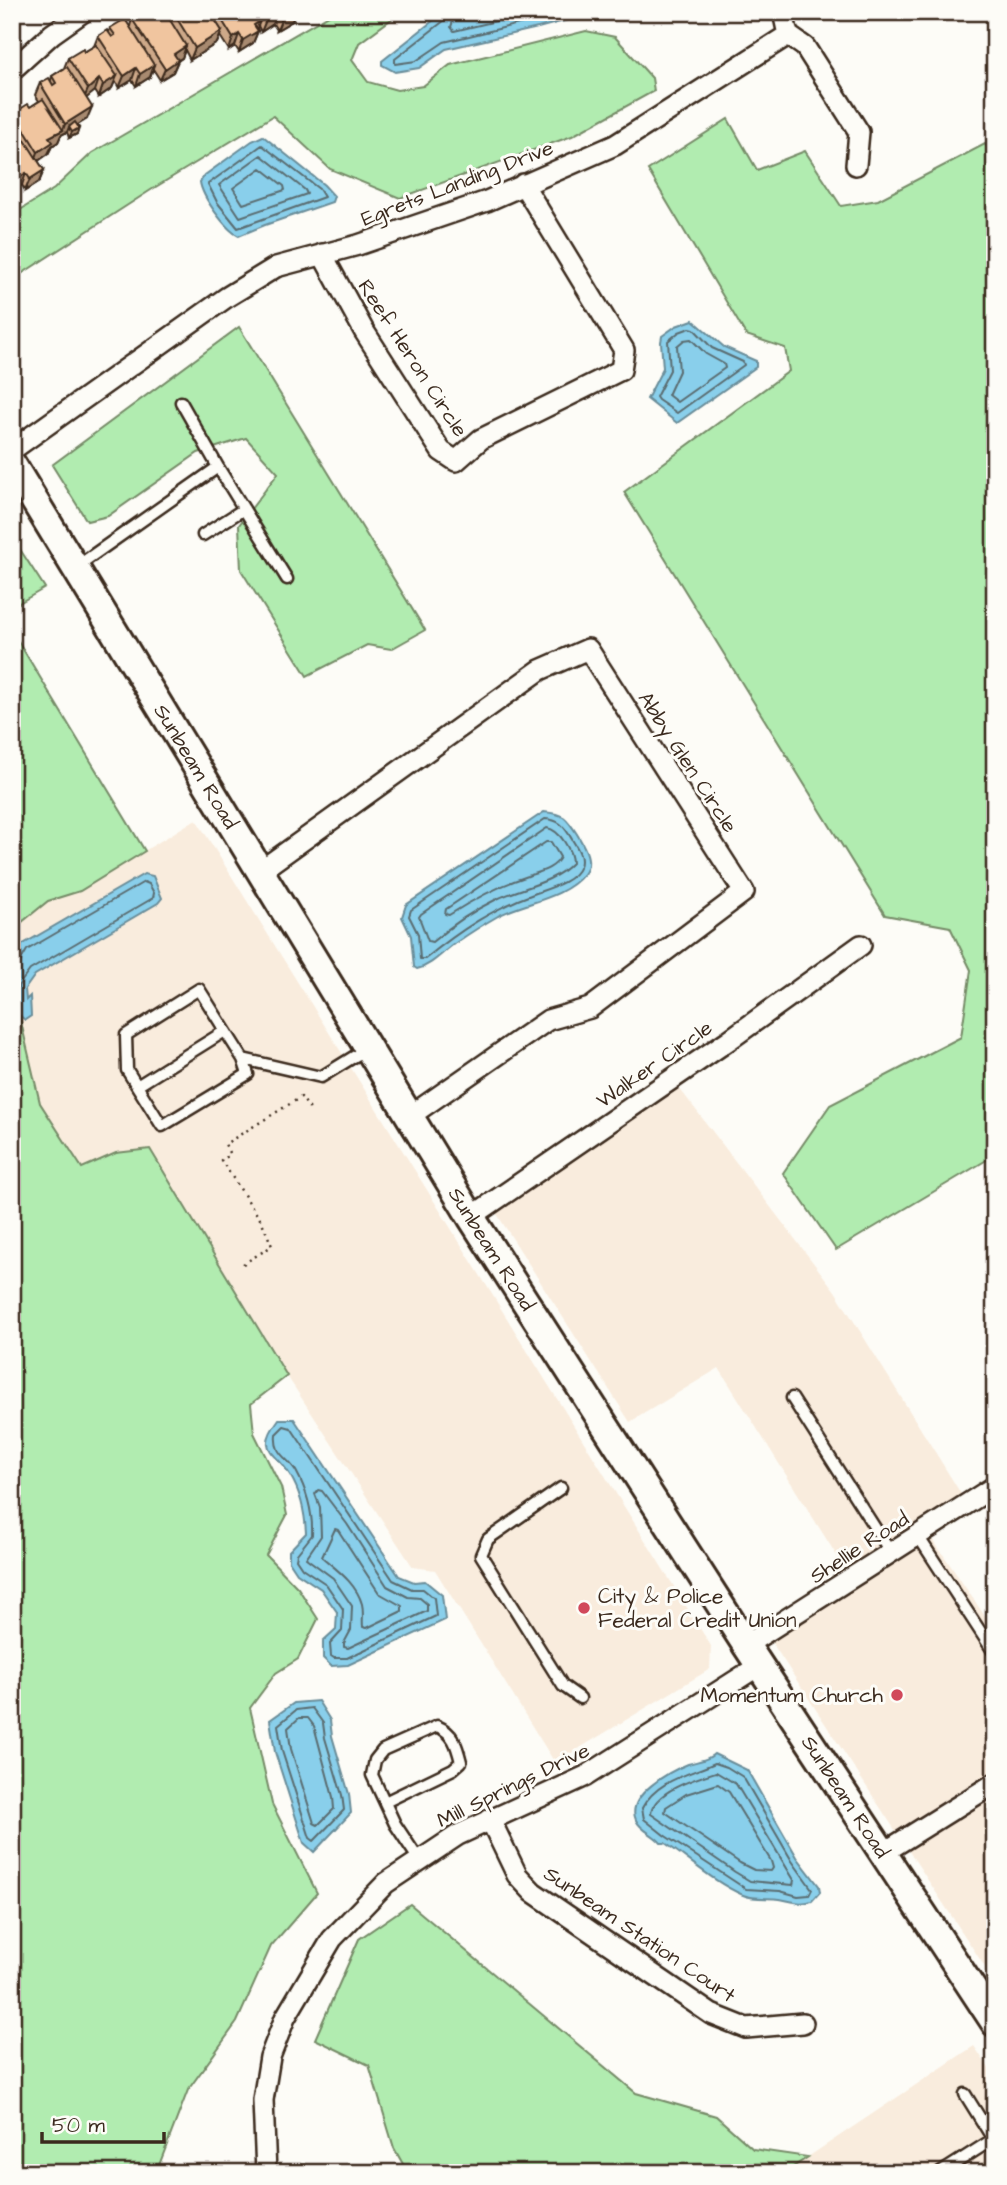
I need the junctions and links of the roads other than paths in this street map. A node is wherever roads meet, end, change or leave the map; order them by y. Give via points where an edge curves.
1 (83, 12) edge
2 (783, 12) edge
3 (788, 35) junction
4 (12, 71) edge
5 (856, 165) dead end
6 (523, 184) junction
7 (322, 254) junction
8 (181, 402) dead end
9 (12, 450) edge
10 (12, 464) edge
11 (218, 467) junction
12 (244, 509) junction
13 (203, 536) dead end
14 (76, 568) junction
15 (287, 579) dead end
16 (260, 871) junction
17 (861, 945) dead end
18 (225, 1031) junction
19 (368, 1048) junction
20 (243, 1059) junction
21 (137, 1086) junction
22 (410, 1116) junction
23 (471, 1217) junction
24 (792, 1398) dead end
25 (995, 1486) edge
26 (561, 1488) dead end
27 (918, 1536) junction
28 (891, 1553) junction
29 (995, 1654) edge
30 (753, 1655) junction
31 (580, 1698) dead end
32 (995, 1783) edge
33 (385, 1802) junction
34 (490, 1819) junction
35 (883, 1853) junction
36 (419, 1860) junction
37 (803, 2023) dead end
38 (995, 2023) edge
39 (965, 2094) dead end
40 (994, 2138) edge
41 (266, 2173) edge
42 (940, 2173) edge

1 - 4 street
2 - 3 street
3 - 5 street via 805,47 859,132
3 - 6 street, Egrets Landing Drive via 615,145
6 - 7 street, Egrets Landing Drive via 487,201
6 - 7 street, Reef Heron Circle via 624,351 621,370 481,439 456,461 441,451
7 - 9 street, Egrets Landing Drive via 276,267 226,297
8 - 11 lane
10 - 14 street, Sunbeam Road
11 - 12 lane
11 - 14 lane
12 - 13 lane
12 - 15 lane
14 - 16 street, Sunbeam Road
16 - 19 street, Sunbeam Road
16 - 22 street, Abby Glen Circle via 540,670 588,649 744,892 590,1009 548,1020
17 - 23 street, Walker Circle
18 - 20 lane
18 - 21 lane
18 - 21 lane via 199,989 126,1035 127,1070
19 - 20 lane via 321,1077
19 - 22 street, Sunbeam Road
20 - 21 lane via 248,1074 162,1126
22 - 23 street, Sunbeam Road
23 - 30 street, Sunbeam Road
24 - 28 lane
25 - 27 street, Shellie Road
26 - 31 lane via 488,1539 481,1555 563,1686
27 - 28 street, Shellie Road
27 - 29 lane
28 - 30 street, Shellie Road
30 - 34 street, Mill Springs Drive via 586,1776
30 - 35 street, Sunbeam Road
32 - 35 street
33 - 33 lane via 373,1775 375,1760 383,1750 437,1727 447,1730 456,1741 461,1762
33 - 36 lane
34 - 36 street, Mill Springs Drive
34 - 37 street, Sunbeam Station Court via 517,1875 533,1892 711,2014 746,2028
35 - 38 street, Sunbeam Road
36 - 41 street, Mill Springs Drive via 386,1883 332,1939 285,2018 270,2057 263,2100
39 - 40 lane
40 - 42 lane

